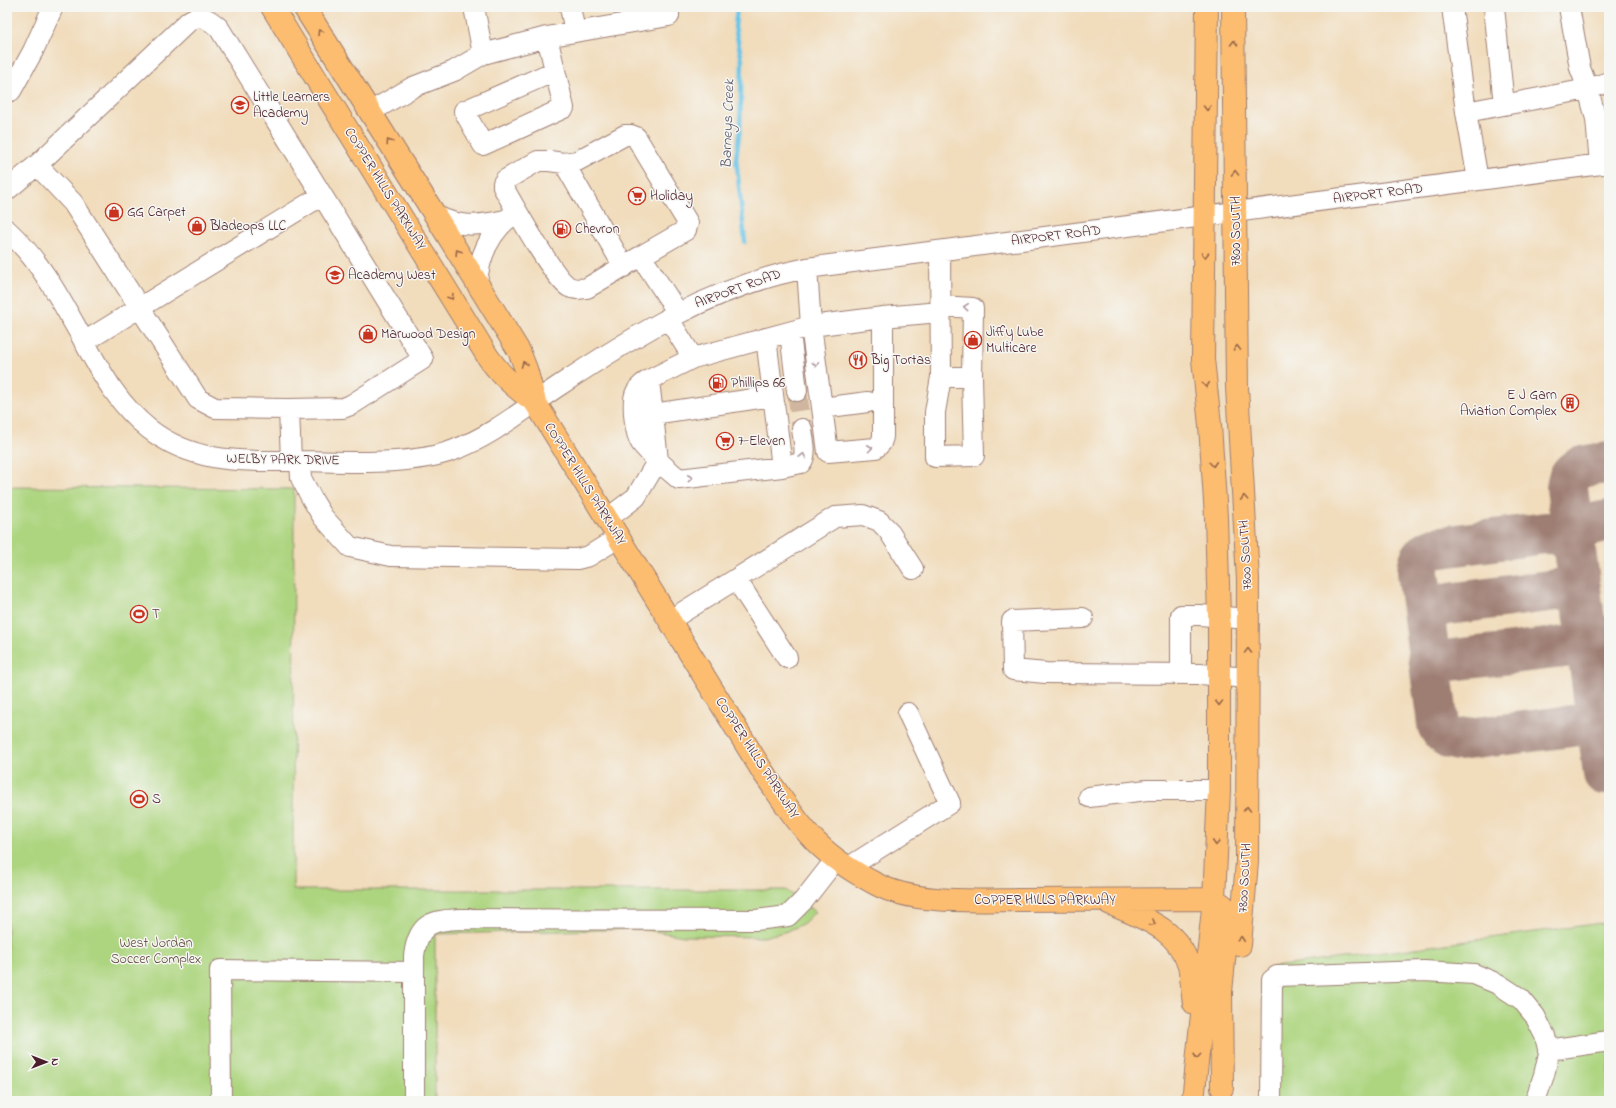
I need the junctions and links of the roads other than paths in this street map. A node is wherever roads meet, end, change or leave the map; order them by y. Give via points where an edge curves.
1 (52, 7) edge
2 (272, 7) edge
3 (304, 7) edge
4 (474, 7) edge
5 (570, 7) edge
6 (670, 7) edge
7 (1207, 7) edge
8 (1233, 7) edge
9 (1452, 7) edge
10 (1494, 7) edge
11 (1569, 7) edge
12 (575, 32) junction
13 (546, 37) junction
14 (483, 54) junction
15 (555, 71) junction
16 (1609, 82) edge
17 (7, 89) edge
18 (1588, 89) junction
19 (1504, 105) junction
20 (370, 112) junction
21 (1466, 112) junction
22 (564, 163) junction
23 (1605, 164) edge
24 (37, 165) junction
25 (1478, 180) junction
26 (7, 190) edge
27 (321, 196) junction
28 (1236, 212) junction
29 (435, 215) junction
30 (511, 216) junction
31 (1206, 216) junction
32 (7, 230) edge
33 (940, 251) junction
34 (641, 256) junction
35 (624, 267) junction
36 (807, 268) junction
37 (477, 282) junction
38 (140, 308) junction
39 (940, 309) junction
40 (673, 316) junction
41 (883, 317) junction
42 (811, 326) junction
43 (790, 332) junction
44 (766, 338) junction
45 (84, 342) junction
46 (693, 358) junction
47 (941, 376) junction
48 (972, 377) junction
49 (649, 380) junction
50 (797, 391) tunnel mouth
51 (773, 396) junction
52 (535, 402) junction
53 (868, 402) dead end
54 (822, 408) junction
55 (289, 409) junction
56 (653, 414) junction
57 (802, 429) tunnel mouth
58 (658, 460) junction
59 (296, 461) junction
60 (782, 467) junction
61 (607, 519) junction
62 (618, 538) junction
63 (913, 569) dead end
64 (736, 578) junction
65 (1219, 617) junction
66 (1083, 618) dead end
67 (1248, 619) junction
68 (670, 620) junction
69 (788, 658) dead end
70 (1181, 674) junction
71 (1219, 675) junction
72 (1248, 678) junction
73 (908, 713) dead end
74 (1219, 790) junction
75 (1089, 797) dead end
76 (842, 863) junction
77 (1214, 898) junction
78 (1104, 900) junction
79 (414, 972) junction
80 (1199, 1035) junction
81 (1609, 1041) edge
82 (1548, 1050) junction
83 (1221, 1095) edge
84 (221, 1101) edge
85 (414, 1101) edge
86 (1193, 1101) edge
87 (1272, 1101) edge
88 (1535, 1101) edge

1 - 17 street via 33,51 11,91
2 -> 52 main road, COPPER HILLS PARKWAY via 488,357 519,392
20 -> 3 main road, COPPER HILLS PARKWAY
4 - 14 street
5 - 12 street
6 - 12 street via 669,16
7 -> 31 main road, 7800 SOUTH
28 -> 8 main road, 7800 SOUTH
9 - 21 street
10 - 19 street
11 - 18 street via 1580,68
12 - 13 street
13 - 14 street
13 - 15 street
14 - 20 street via 454,70 413,87
15 - 15 street via 564,108 483,145 464,111
16 - 18 street
18 - 19 street
18 - 23 street
19 - 21 street
29 -> 20 main road, COPPER HILLS PARKWAY
21 - 25 street
22 - 30 street via 538,161 505,180 503,187
22 - 34 street via 577,161 625,135 636,138 688,223 686,230
22 - 35 street
23 - 25 street, AIRPORT ROAD
24 - 26 street
24 - 27 street via 189,21 202,17 219,28
24 - 38 street via 73,203
25 - 28 street, AIRPORT ROAD
27 - 38 street
27 - 55 street via 423,359 344,408
28 - 31 street, AIRPORT ROAD
67 -> 28 main road, 7800 SOUTH via 1237,387
29 - 30 street via 452,222 471,225 482,225
37 -> 29 main road, COPPER HILLS PARKWAY
30 - 35 street via 563,282 570,287 587,288
30 - 37 street via 488,242
31 - 33 street, AIRPORT ROAD
31 -> 65 main road, 7800 SOUTH via 1204,359 1216,517
32 - 45 street, WELBY PARK DRIVE via 38,264
33 - 36 street, AIRPORT ROAD
33 - 39 street
34 - 35 street
34 - 40 street
36 - 40 street, AIRPORT ROAD via 743,284
36 - 42 street
52 -> 37 main road, COPPER HILLS PARKWAY via 519,351
38 - 45 street
38 - 55 street via 198,399 216,408
39 - 41 street
39 - 47 street
48 -> 39 street via 973,308
40 - 46 street
40 - 52 street, AIRPORT ROAD
41 - 42 street
54 -> 41 street via 828,452 876,448 881,443
42 - 43 street
42 -> 54 street
43 - 44 street
43 - 50 street
44 - 46 street
44 - 51 street
45 - 59 street, WELBY PARK DRIVE via 105,379 124,405 146,426 166,440 182,448 220,459
46 - 49 street
47 - 48 street
47 - 48 street via 935,412 935,457 974,456
49 - 56 street
49 - 58 street via 636,392 634,408 637,435 640,442
51 - 56 street
51 - 60 street
52 - 59 street, WELBY PARK DRIVE via 499,427 443,454 399,460
52 - 61 main road, COPPER HILLS PARKWAY
53 - 54 street
55 - 59 street
56 - 58 street
60 -> 57 street via 803,461 805,452
58 -> 60 street via 679,479
58 - 61 street via 636,497
59 - 62 street via 301,478 323,517 350,547 391,556 577,559 589,556
61 - 62 main road, COPPER HILLS PARKWAY
62 - 68 main road, COPPER HILLS PARKWAY
63 - 64 street via 888,530 879,521 863,515 835,517
64 - 68 street
64 - 69 street
65 - 67 street
65 - 70 street via 1181,615
65 - 71 main road, 7800 SOUTH
66 - 70 street via 1012,621 1013,670 1046,674
72 -> 67 main road, 7800 SOUTH
68 - 76 main road, COPPER HILLS PARKWAY via 788,810 816,842
70 - 71 street
71 - 72 street
71 -> 74 main road, 7800 SOUTH
83 -> 72 main road, 7800 SOUTH via 1240,951 1247,862
73 - 76 street via 950,803
74 - 75 street via 1147,790
74 -> 77 main road, 7800 SOUTH
76 - 78 main road, COPPER HILLS PARKWAY via 877,884 907,895 940,899
76 - 79 street via 788,916 756,920 436,921 418,937
77 - 78 main road, COPPER HILLS PARKWAY
77 - 80 main road, 7800 SOUTH
77 - 83 main road via 1224,906 1228,919 1221,992
78 -> 80 main road via 1157,924 1176,940 1189,966
79 - 84 street via 220,970
79 - 85 street
80 -> 86 main road, 7800 SOUTH
81 - 82 street
82 - 87 street via 1545,1036 1535,1016 1521,999 1498,984 1474,974 1424,971 1276,976 1271,986
82 - 88 street via 1544,1075

